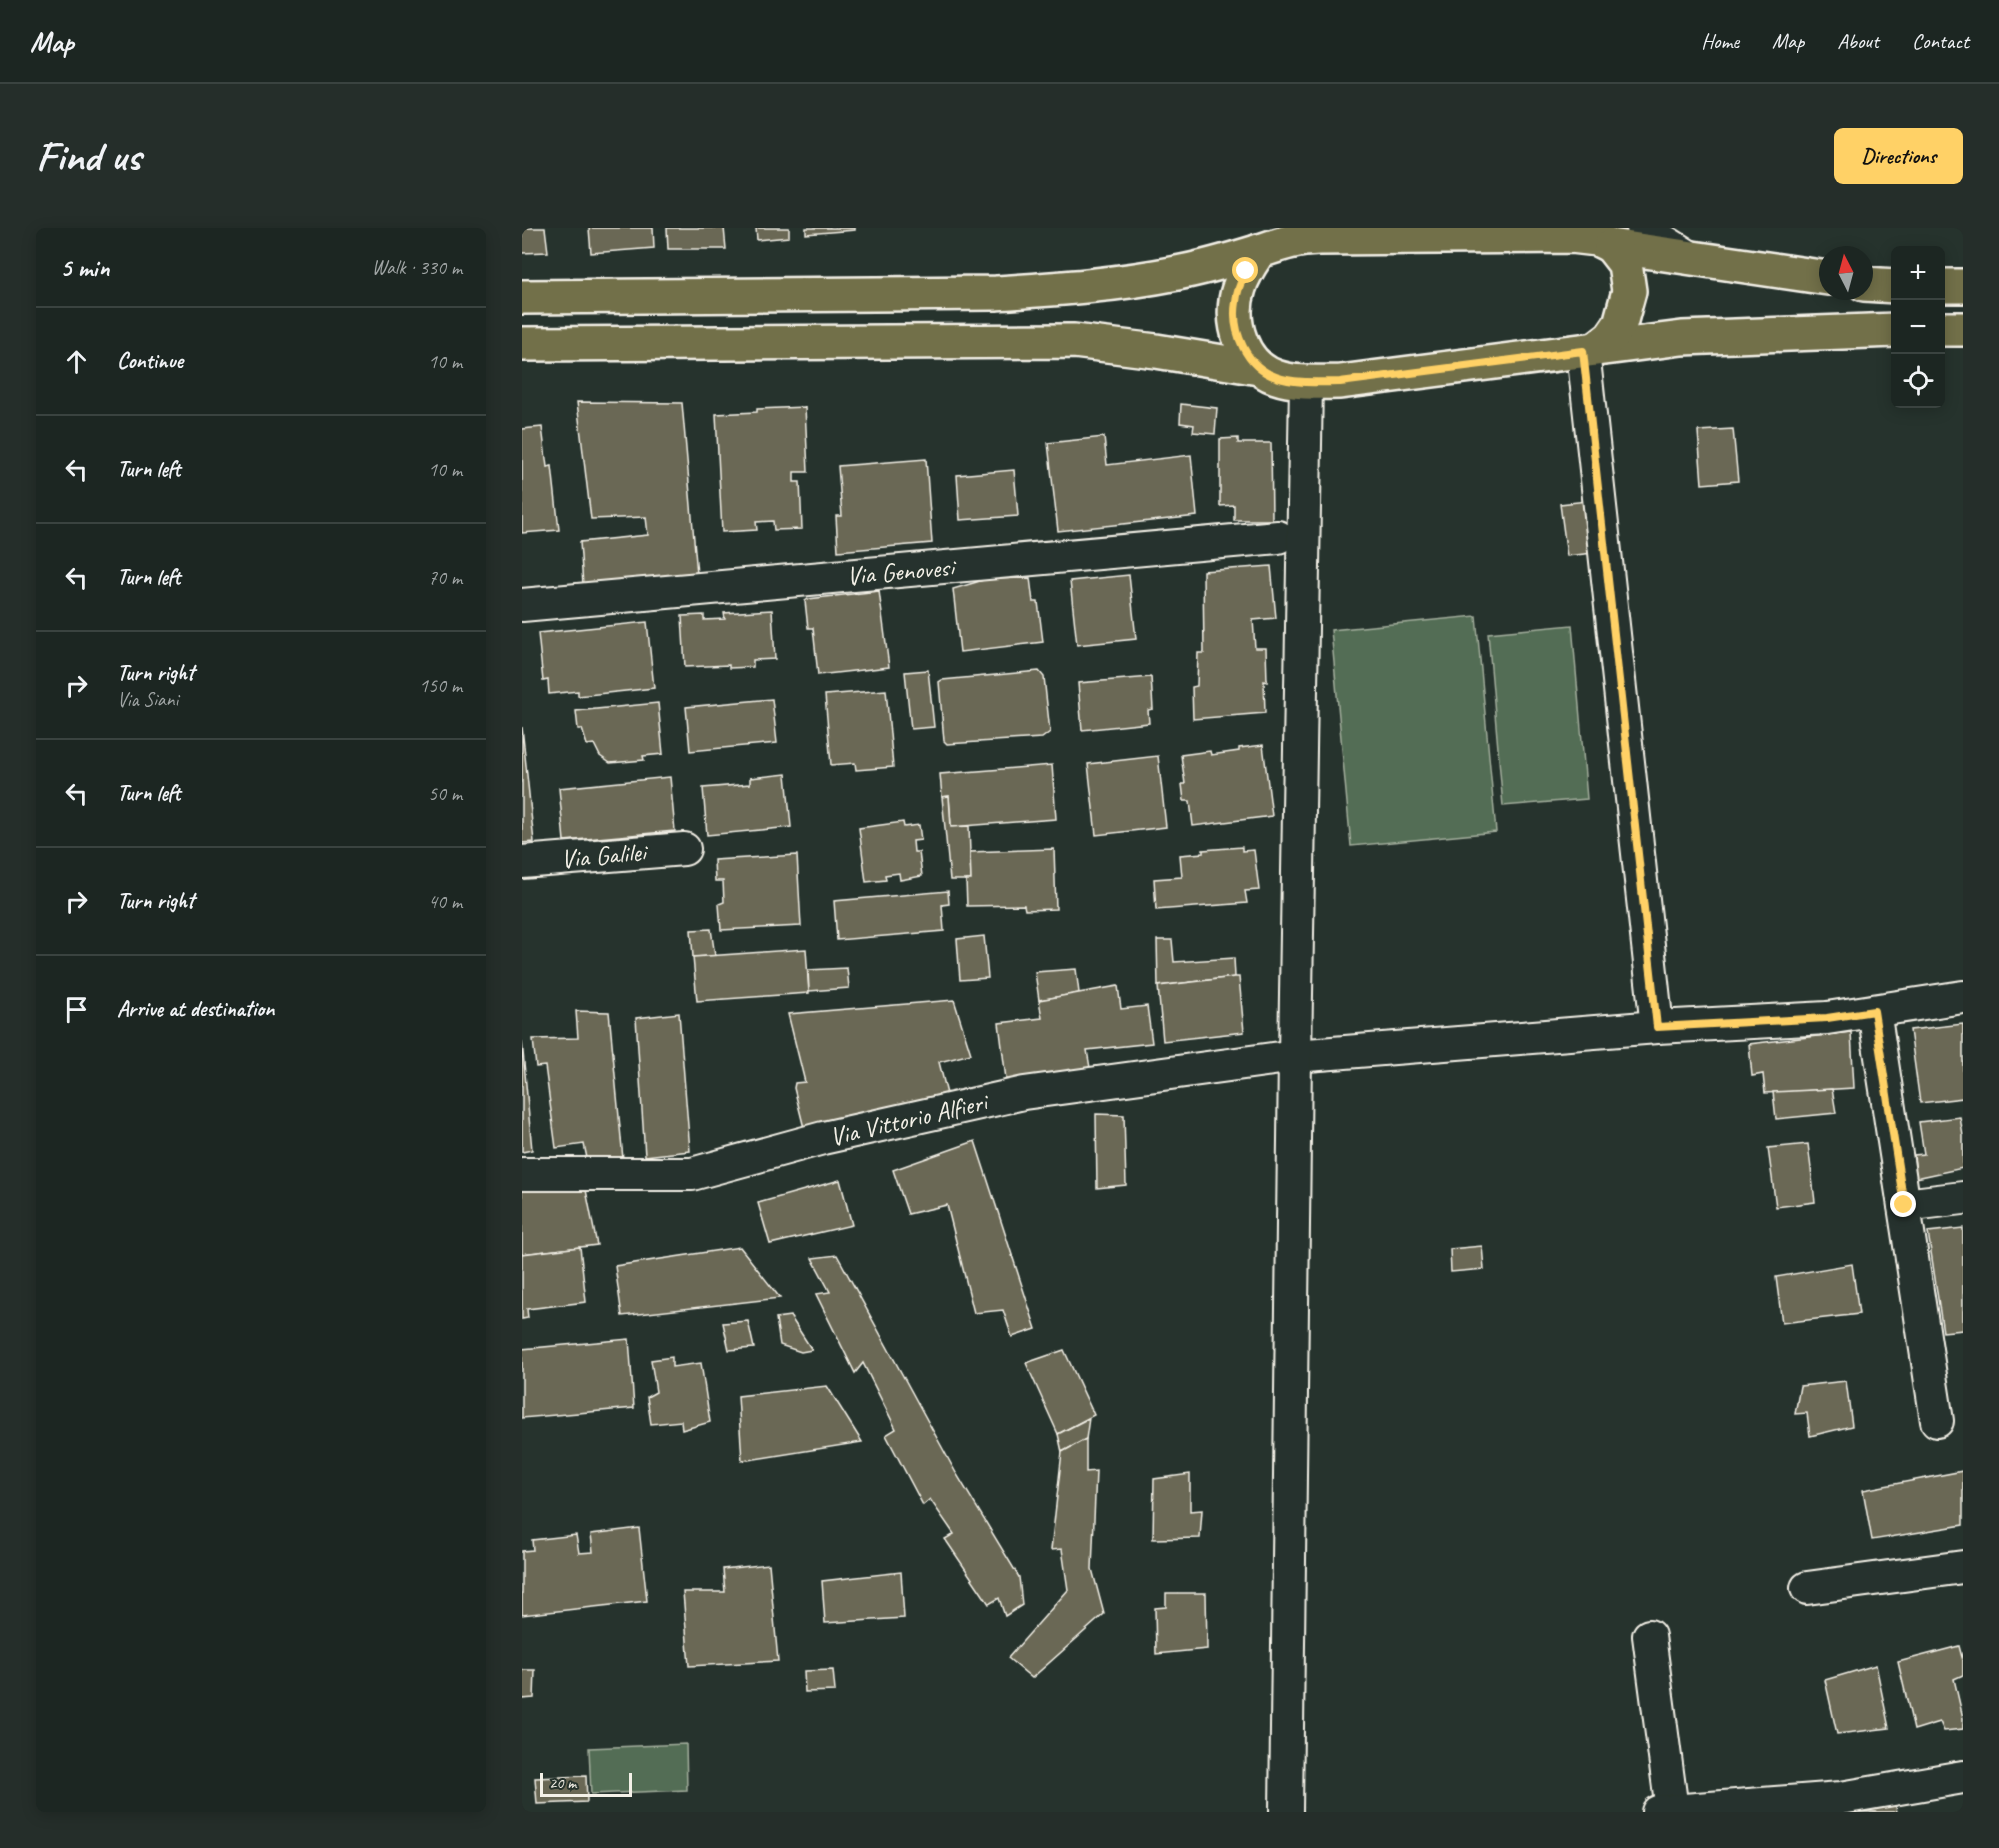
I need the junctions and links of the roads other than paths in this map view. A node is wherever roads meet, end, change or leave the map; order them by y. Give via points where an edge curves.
1 (1642, 228) edge
2 (1526, 232) edge
3 (1297, 233) edge
4 (1611, 246) junction
5 (1259, 251) junction
6 (1692, 258) junction
7 (1819, 277) edge
8 (1873, 285) edge
9 (1891, 286) edge
10 (1945, 286) edge
11 (1963, 286) edge
12 (522, 297) edge
13 (1945, 329) edge
14 (1963, 329) edge
15 (1891, 330) edge
16 (522, 344) edge
17 (1590, 349) junction
18 (1259, 368) junction
19 (1306, 383) junction
20 (1278, 537) dead end
21 (522, 605) edge
22 (684, 849) dead end
23 (522, 862) edge
24 (1963, 997) edge
25 (1874, 1011) junction
26 (1657, 1027) junction
27 (1295, 1056) junction
28 (522, 1174) edge
29 (1963, 1198) edge
30 (1904, 1205) junction
31 (1937, 1421) dead end
32 (1963, 1568) edge
33 (1808, 1588) dead end
34 (1649, 1635) dead end
35 (1963, 1777) edge
36 (1665, 1811) edge
37 (1286, 1812) edge

1 - 6 street
2 - 3 main road
2 - 4 main road via 1597,239
3 - 5 main road
4 - 6 main road
4 - 17 main road via 1625,264 1629,291 1620,324 1611,337
5 - 12 main road via 1179,273 1074,288 996,293
5 - 18 main road via 1239,287 1235,304 1244,352
6 - 7 main road
8 - 9 main road
10 - 11 main road
13 - 14 main road
15 - 17 main road via 1682,338
16 - 18 main road via 1074,341
17 - 19 main road via 1340,382
17 - 26 street
18 - 19 main road via 1275,377
19 - 27 street
20 - 21 street, Via Genovesi
22 - 23 street, Via Galilei
24 - 25 street, Via Vittorio Alfieri
25 - 26 street, Via Vittorio Alfieri via 1827,1018
25 - 30 street
26 - 27 street, Via Vittorio Alfieri
27 - 28 street, Via Vittorio Alfieri via 1023,1093 823,1138 692,1174
27 - 37 street
29 - 30 street
30 - 31 street
32 - 33 street
34 - 36 street
35 - 36 street via 1841,1798

